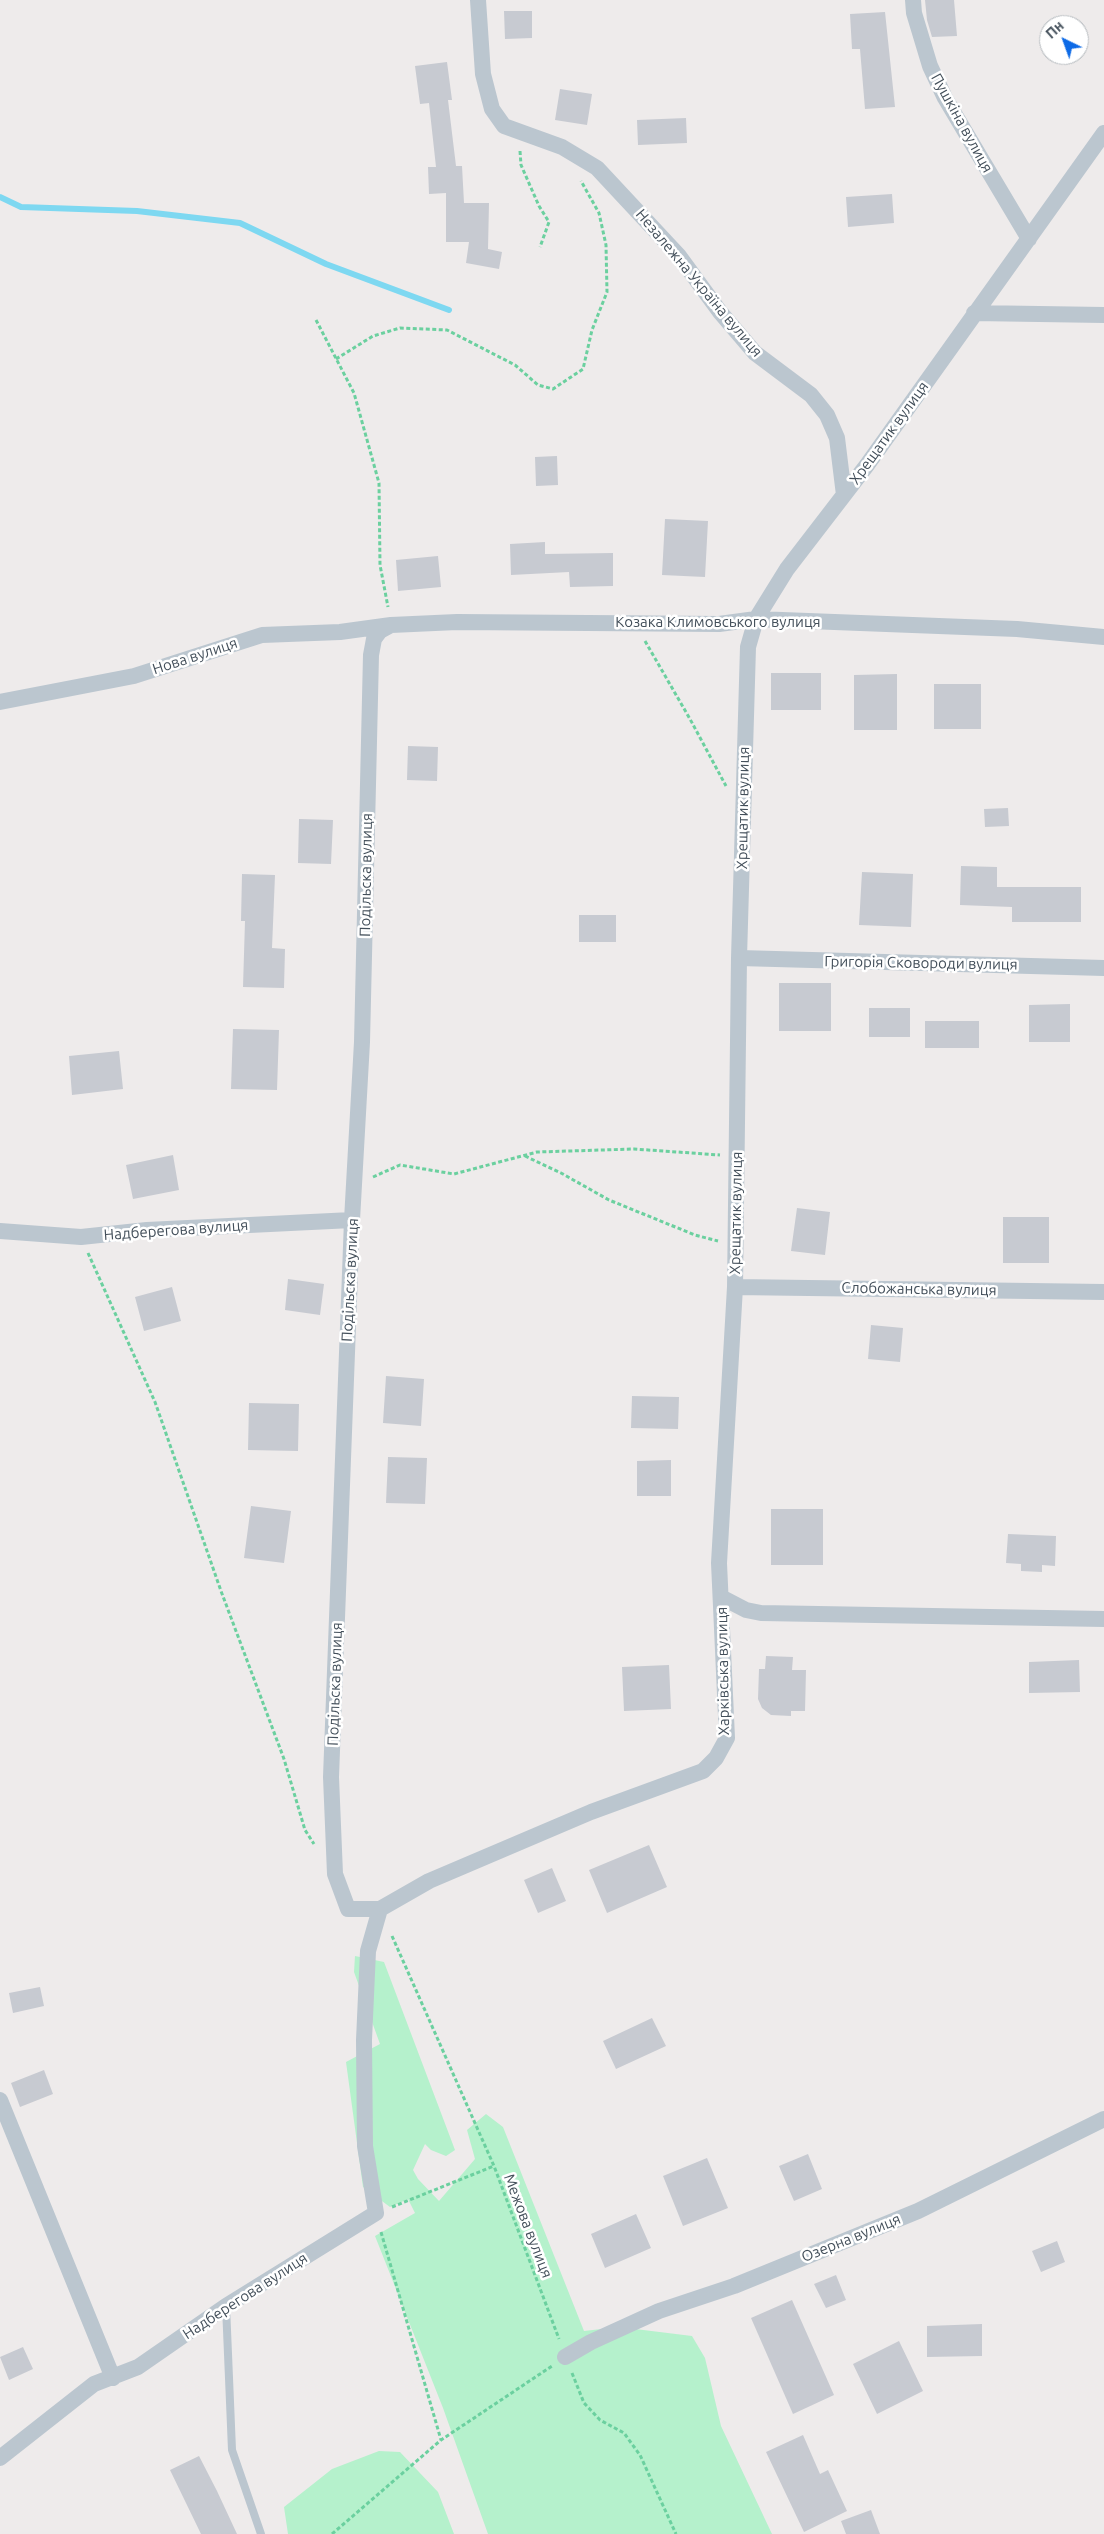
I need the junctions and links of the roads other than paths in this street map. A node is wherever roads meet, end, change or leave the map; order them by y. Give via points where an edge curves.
1 (478, 0) edge
2 (913, 0) edge
3 (1104, 133) edge
4 (1029, 239) junction
5 (974, 313) junction
6 (1104, 316) edge
7 (844, 495) junction
8 (756, 619) junction
9 (391, 625) junction
10 (1104, 637) edge
11 (0, 702) edge
12 (739, 958) junction
13 (1104, 968) edge
14 (353, 1213) junction
15 (0, 1230) edge
16 (735, 1287) junction
17 (1104, 1292) edge
18 (721, 1597) junction
19 (1104, 1619) edge
20 (380, 1908) junction
21 (0, 2100) edge
22 (1104, 2119) edge
23 (226, 2306) junction
24 (565, 2357) road end
25 (113, 2378) junction
26 (0, 2458) edge
27 (260, 2534) edge

1 - 7 street, Незалежна Україна вулиця via 483,74 492,109 504,126 562,147 608,176 680,256 720,312 755,353 811,395 827,416 837,438
2 - 4 street, Пушкіна вулиця via 930,66 945,98
3 - 4 street, Хрещатик вулиця
4 - 5 street, Хрещатик вулиця
5 - 6 street
5 - 7 street, Хрещатик вулиця
7 - 8 street, Хрещатик вулиця via 787,569
8 - 9 street, Козака Климовського вулиця via 719,624 457,622
8 - 10 street, Козака Климовського вулиця via 1017,629
8 - 12 street, Хрещатик вулиця via 748,647 745,688
9 - 11 street, Нова вулиця via 340,632 262,635 134,676
9 - 14 street, Подільска вулиця via 374,639 371,655 362,1042
12 - 13 street, Григорія Сковороди вулиця
12 - 16 street, Хрещатик вулиця
14 - 15 street, Надберегова вулиця via 81,1237
14 - 20 street, Подільска вулиця via 331,1777 335,1874 348,1909
16 - 17 street, Слобожанська вулиця
16 - 18 street, Хрещатик вулиця via 719,1563
18 - 19 street, Харківська вулиця via 746,1610 761,1613
18 - 20 street, Харківська вулиця via 726,1738 716,1758 703,1771 591,1812 428,1881
20 - 23 street, Надберегова вулиця via 368,1951 364,2040 365,2146 376,2213
21 - 25 street
22 - 24 street, Озерна вулиця via 918,2211 734,2286 658,2311
23 - 25 street, Надберегова вулиця via 138,2367
23 - 27 lane via 232,2450
25 - 26 street, Надберегова вулиця via 94,2384

